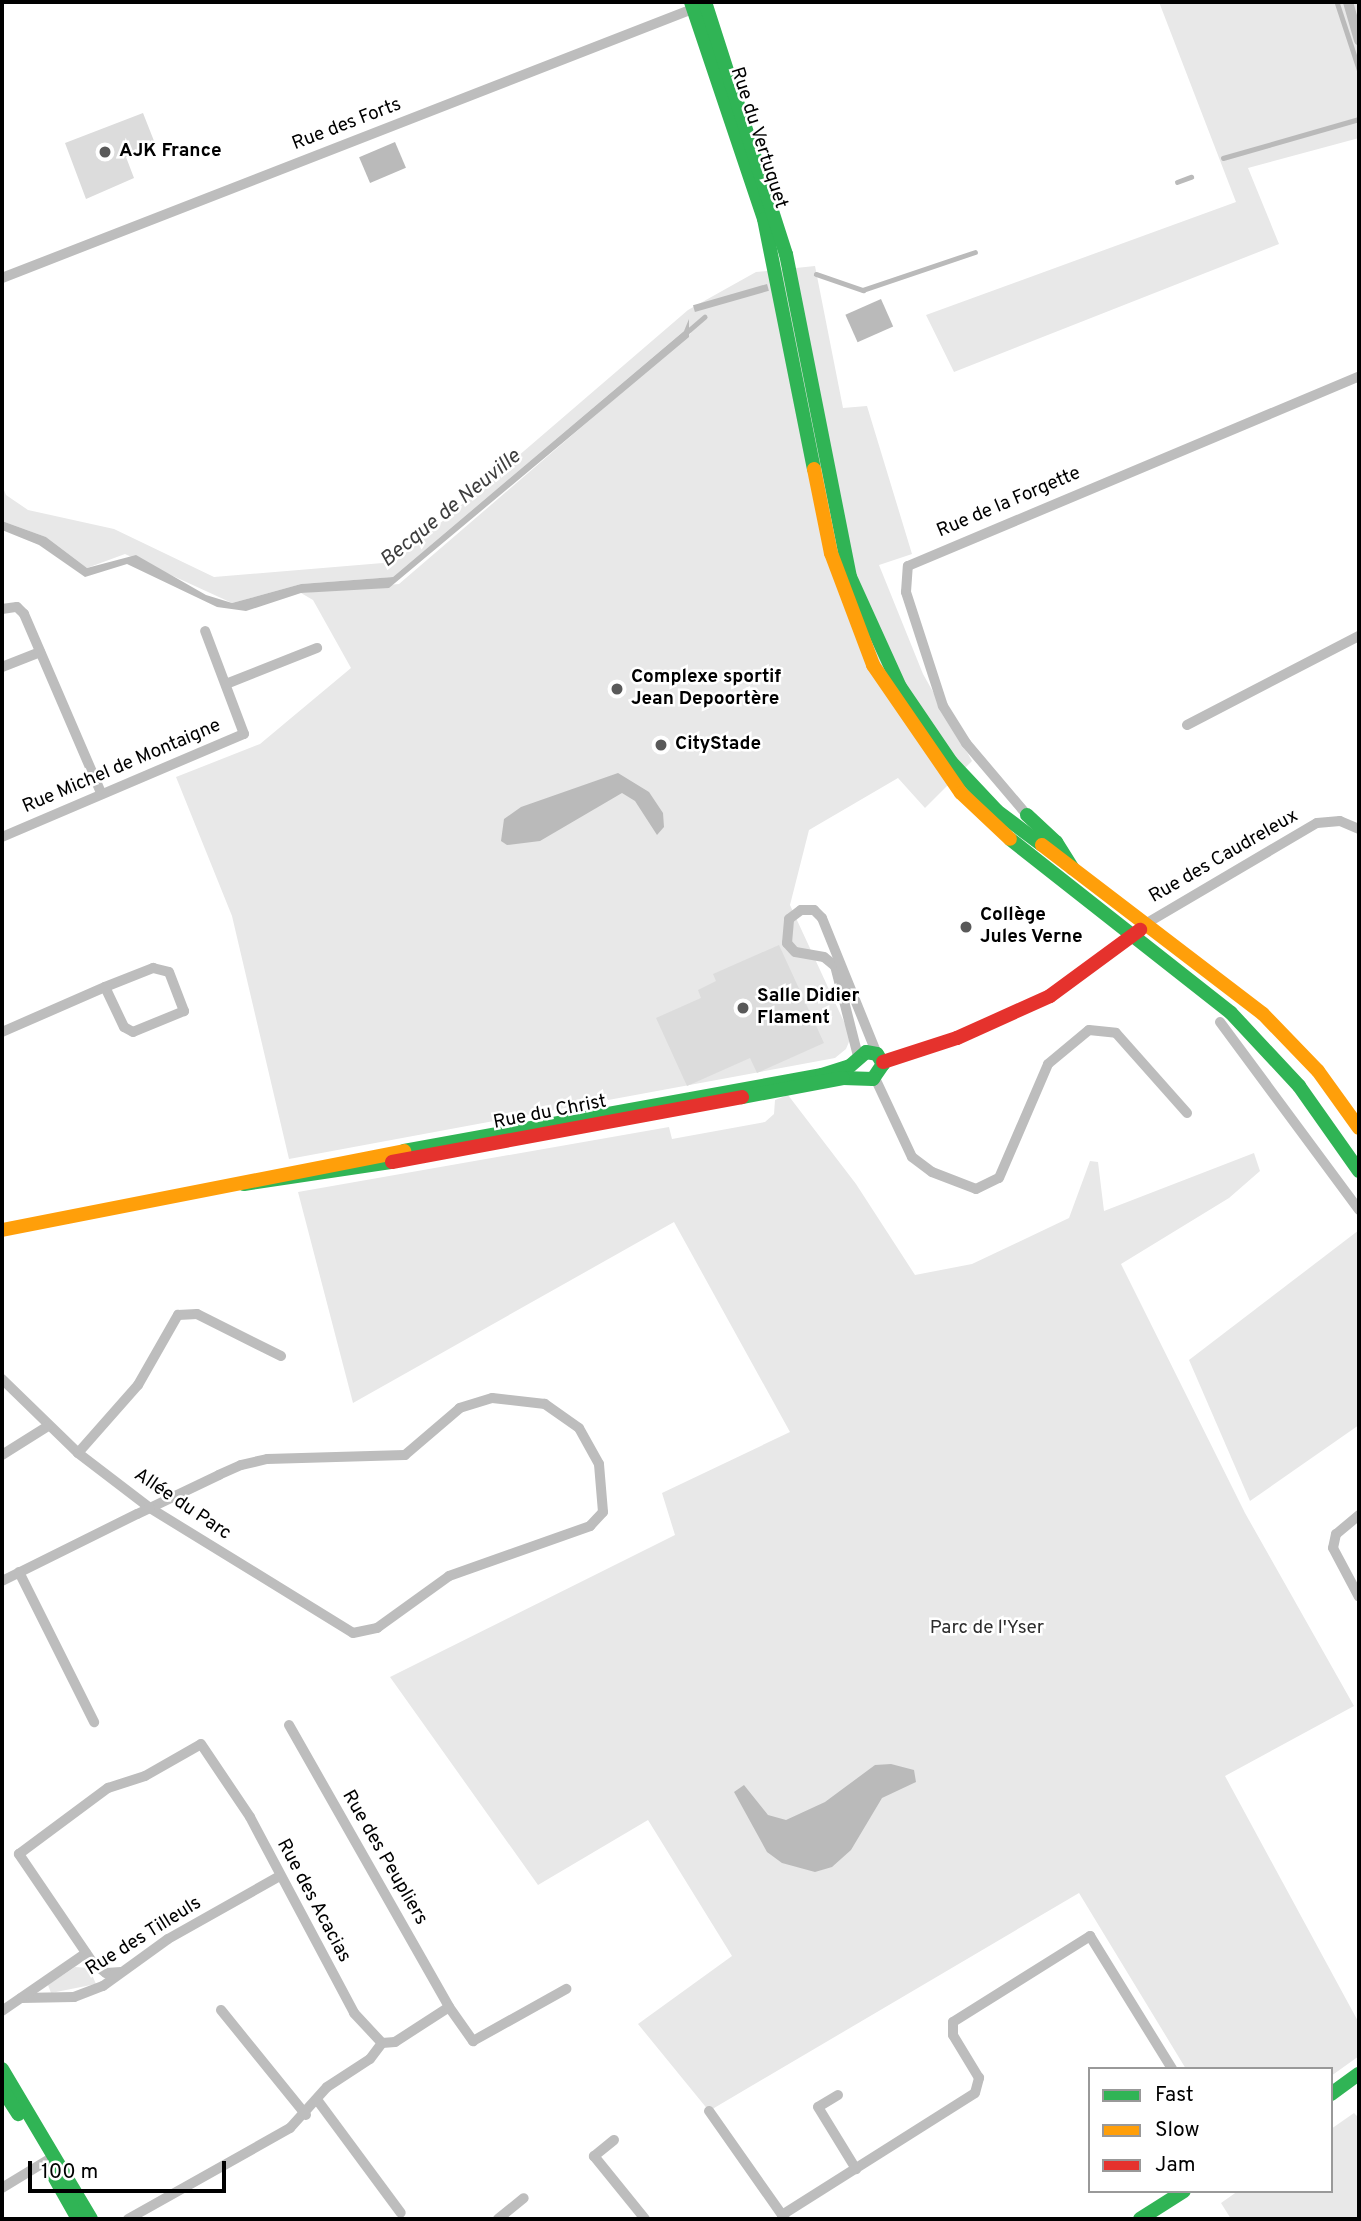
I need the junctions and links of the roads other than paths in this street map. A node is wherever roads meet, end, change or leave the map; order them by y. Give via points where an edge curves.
1 (1348, 2) edge
2 (699, 4) edge
3 (1359, 40) edge
4 (2, 278) edge
5 (787, 287) junction
6 (1359, 376) edge
7 (2, 609) edge
8 (205, 631) dead end
9 (1359, 636) edge
10 (317, 648) dead end
11 (40, 652) junction
12 (2, 667) edge
13 (226, 684) junction
14 (1187, 725) dead end
15 (101, 793) junction
16 (961, 793) junction
17 (1007, 793) junction
18 (992, 806) junction
19 (1027, 815) joint
20 (993, 825) junction
21 (1359, 829) edge
22 (2, 837) edge
23 (1074, 872) junction
24 (1147, 923) junction
25 (1136, 934) junction
26 (105, 987) junction
27 (1220, 1022) dead end
28 (2, 1031) edge
29 (880, 1058) junction
30 (857, 1059) junction
31 (869, 1078) junction
32 (1186, 1113) dead end
33 (1359, 1128) edge
34 (1359, 1171) edge
35 (244, 1184) junction
36 (1359, 1210) edge
37 (2, 1230) edge
38 (281, 1356) dead end
39 (2, 1379) edge
40 (48, 1426) junction
41 (78, 1453) junction
42 (2, 1455) edge
43 (150, 1508) junction
44 (1359, 1515) edge
45 (19, 1572) junction
46 (2, 1581) edge
47 (1359, 1597) edge
48 (94, 1722) dead end
49 (289, 1725) dead end
50 (278, 1877) junction
51 (86, 1953) junction
52 (121, 1972) junction
53 (566, 1989) dead end
54 (21, 1998) junction
55 (449, 2007) junction
56 (221, 2010) dead end
57 (2, 2011) edge
58 (382, 2043) junction
59 (1171, 2067) edge
60 (2, 2069) edge
61 (1359, 2074) edge
62 (2, 2089) edge
63 (1333, 2093) edge
64 (838, 2095) dead end
65 (318, 2101) junction
66 (709, 2111) dead end
67 (306, 2115) junction
68 (614, 2140) dead end
69 (50, 2159) junction
70 (856, 2169) junction
71 (2, 2188) edge
72 (1181, 2193) edge
73 (524, 2198) dead end
74 (401, 2213) dead end
75 (511, 2215) edge
76 (784, 2217) edge
77 (78, 2219) edge
78 (92, 2219) edge
79 (128, 2219) edge
80 (498, 2219) edge
81 (645, 2219) edge
82 (1140, 2219) edge

1 - 3 street
2 - 4 street, Rue des Forts
2 - 5 street, Rue du Vertuquet via 752,136
5 - 16 street via 825,532 843,596 896,705
5 - 18 street via 856,593 914,711
6 - 17 street, Rue de la Forgette via 914,562 905,577 943,706
7 - 11 street via 20,609
8 - 13 street, Rue Michel de Montaigne
9 - 14 street
10 - 13 street
11 - 12 street
11 - 15 street
13 - 15 street, Rue Michel de Montaigne via 244,734
15 - 22 street, Rue Michel de Montaigne
16 - 18 street
16 - 20 street
17 - 18 street
17 - 19 street, Rue de la Forgette
18 - 20 street
18 - 23 street
19 - 23 street via 1056,842
20 - 25 street
21 - 24 street, Rue des Caudreleux via 1340,821 1317,822
23 - 24 street
24 - 25 street
24 - 33 street via 1278,1027
25 - 29 street via 1051,996 967,1034
25 - 34 street via 1250,1032 1299,1086
26 - 26 street via 124,1027 133,1032 184,1011 164,968
26 - 28 street
27 - 36 street
29 - 30 street, Rue du Christ
29 - 30 street via 822,918 814,910 801,910 789,919 787,943 795,952 824,957 835,966
29 - 31 street
30 - 31 street
30 - 35 street, Rue du Christ via 813,1077
31 - 32 street via 912,1157 932,1172 976,1189 999,1178 1048,1064 1089,1030 1116,1033
31 - 35 street, Rue du Christ via 298,1180
35 - 37 street, Rue du Christ
38 - 41 street via 197,1314 178,1315 138,1385
39 - 40 street, Allée du Parc
40 - 41 street, Allée du Parc
40 - 42 street
41 - 43 street, Allée du Parc
43 - 43 street, Allée du Parc via 340,1626 361,1633 377,1628 449,1576 590,1526 603,1512 599,1464 585,1436 554,1408 514,1397 481,1400 460,1408 405,1455 267,1459 219,1475
43 - 45 street
44 - 47 street via 1336,1534 1333,1548
45 - 46 street
45 - 48 street
49 - 55 street, Rue des Peupliers
50 - 51 street, Rue des Acacias via 219,1767 206,1748 191,1745 145,1776 108,1788 22,1850 20,1862
50 - 52 street, Rue des Tilleuls
50 - 58 street, Rue des Acacias via 313,1929 359,2021
51 - 52 street via 100,1970
51 - 54 street, Rue des Tilleuls
52 - 54 street, Rue des Tilleuls via 79,1996
53 - 55 street, Rue des Peupliers via 473,2041
54 - 57 street, Rue des Tilleuls
55 - 58 street via 396,2042
56 - 67 street
58 - 65 street
59 - 70 street via 1090,1937 953,2022 954,2035 979,2078 977,2090
60 - 69 street
61 - 63 street
62 - 69 street
64 - 70 street via 818,2107
65 - 67 street
65 - 74 street
66 - 76 street
67 - 79 street
68 - 81 street via 594,2156
69 - 71 street
69 - 77 street
69 - 78 street
70 - 76 street
72 - 82 street
73 - 75 street
75 - 80 street

